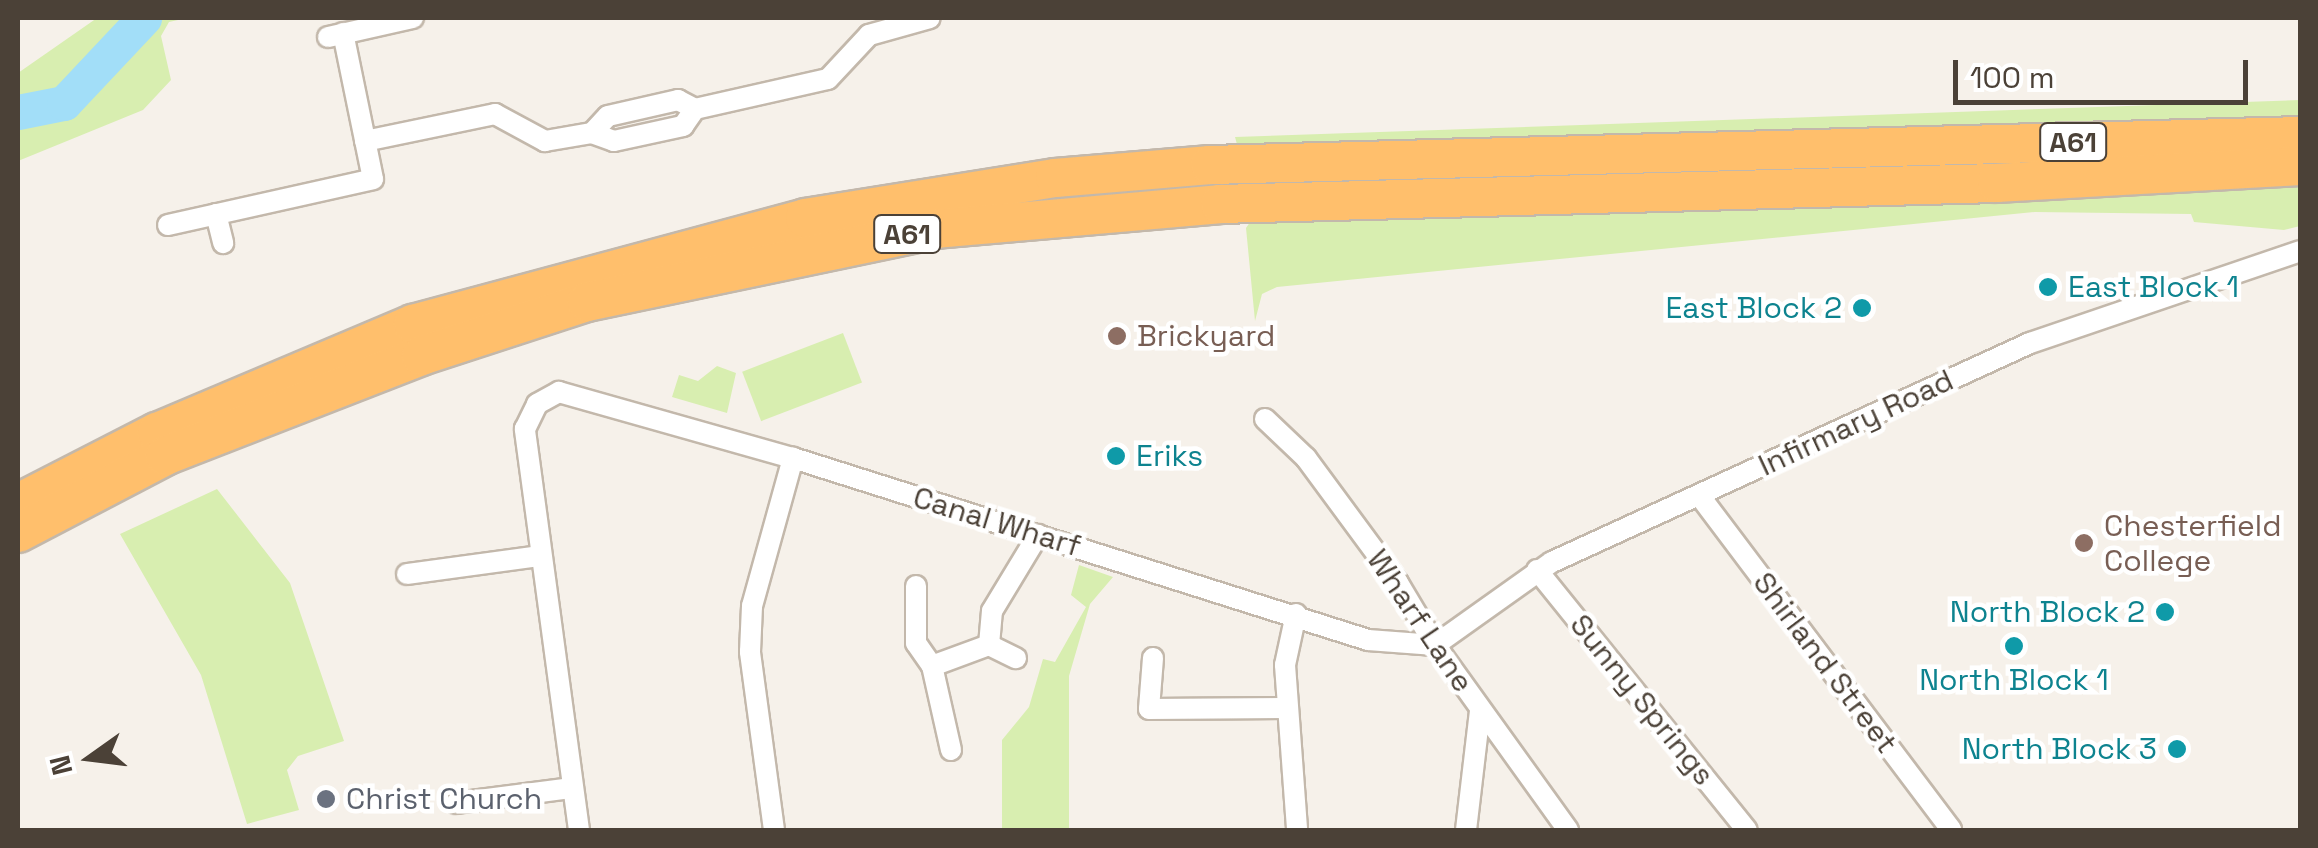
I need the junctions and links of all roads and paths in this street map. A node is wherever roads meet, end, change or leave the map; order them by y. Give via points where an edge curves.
1 (413, 18) edge
2 (930, 18) edge
3 (2300, 136) edge
4 (365, 141) junction
5 (2300, 166) edge
6 (216, 214) junction
7 (168, 225) dead end
8 (223, 243) dead end
9 (2300, 251) edge
10 (1265, 419) dead end
11 (793, 458) junction
12 (1698, 495) junction
13 (18, 503) edge
14 (18, 533) edge
15 (1038, 535) junction
16 (540, 556) junction
17 (1538, 570) junction
18 (407, 574) dead end
19 (916, 586) dead end
20 (1296, 614) junction
21 (989, 645) junction
22 (1435, 645) junction
23 (1016, 658) dead end
24 (1153, 658) dead end
25 (932, 666) junction
26 (1285, 708) junction
27 (1480, 711) junction
28 (951, 750) dead end
29 (572, 788) junction
30 (456, 804) dead end
31 (578, 830) edge
32 (774, 830) edge
33 (1297, 830) edge
34 (1466, 830) edge
35 (1568, 830) edge
36 (1747, 830) edge
37 (1951, 830) edge

1 - 4 street via 336,35
2 - 4 street via 869,35 828,79 695,110 683,126 614,142 592,133 545,141 495,114
3 - 13 highway, A61 via 1210,165 1055,178 805,218 414,324 157,432
4 - 6 street via 373,179
5 - 14 highway, A61 via 1997,183 1220,204 936,229 588,302 421,356 165,456
6 - 7 street
6 - 8 street
9 - 12 street, Infirmary Road via 2030,342
10 - 22 street, Wharf Lane via 1306,458
11 - 15 street, Canal Wharf
11 - 16 street, Canal Wharf via 559,392 537,404 526,430
11 - 32 street via 752,606 750,652
12 - 17 street, Infirmary Road
12 - 37 street, Shirland Street
15 - 20 street, Canal Wharf
15 - 21 street via 992,610
16 - 18 street
16 - 29 street
17 - 22 street, Infirmary Road
17 - 36 street, Sunny Springs
19 - 25 street via 916,644
20 - 22 street, Canal Wharf via 1368,640
20 - 26 street via 1285,664
21 - 23 street
21 - 25 street
22 - 27 street, Wharf Lane
24 - 26 street via 1150,709
25 - 28 street
26 - 33 street via 1296,758
27 - 34 street
27 - 35 street, Wharf Lane
29 - 30 street
29 - 31 street

